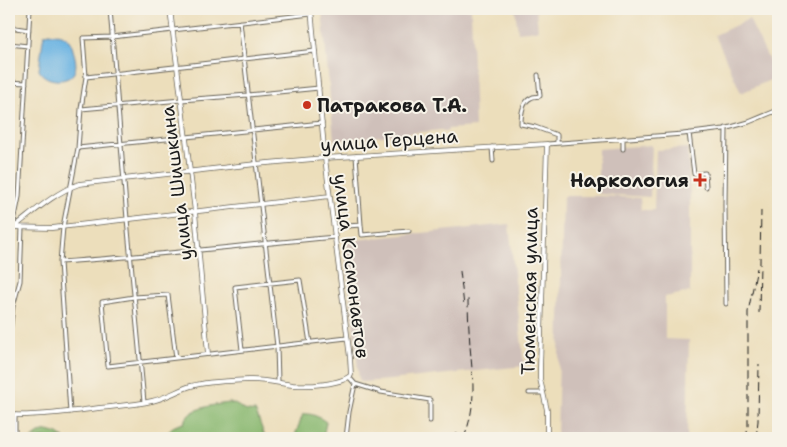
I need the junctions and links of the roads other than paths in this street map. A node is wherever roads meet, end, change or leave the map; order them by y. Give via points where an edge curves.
1 (30, 9) edge
2 (110, 9) edge
3 (170, 9) edge
4 (311, 9) edge
5 (311, 14) junction
6 (240, 22) junction
7 (9, 28) edge
8 (29, 30) junction
9 (172, 30) junction
10 (112, 37) junction
11 (9, 44) edge
12 (28, 46) junction
13 (315, 51) junction
14 (244, 59) junction
15 (176, 66) junction
16 (115, 73) junction
17 (538, 75) dead end
18 (86, 76) junction
19 (9, 82) edge
20 (26, 83) junction
21 (319, 88) junction
22 (248, 95) junction
23 (181, 100) junction
24 (118, 106) junction
25 (81, 110) junction
26 (778, 110) edge
27 (322, 123) junction
28 (726, 128) junction
29 (252, 131) junction
30 (689, 133) junction
31 (185, 137) junction
32 (623, 138) junction
33 (121, 143) junction
34 (557, 143) junction
35 (547, 144) junction
36 (492, 147) junction
37 (78, 148) junction
38 (624, 149) dead end
39 (356, 156) junction
40 (325, 158) junction
41 (493, 161) dead end
42 (256, 164) junction
43 (189, 172) junction
44 (124, 179) junction
45 (70, 187) junction
46 (706, 187) dead end
47 (330, 196) junction
48 (262, 204) junction
49 (194, 212) junction
50 (127, 219) junction
51 (361, 225) junction
52 (63, 226) junction
53 (334, 227) junction
54 (11, 228) edge
55 (22, 228) junction
56 (409, 231) dead end
57 (335, 237) junction
58 (266, 243) junction
59 (198, 249) junction
60 (130, 257) junction
61 (60, 262) junction
62 (270, 282) junction
63 (134, 297) junction
64 (726, 304) dead end
65 (348, 338) junction
66 (9, 341) edge
67 (310, 342) junction
68 (277, 346) junction
69 (242, 350) junction
70 (208, 354) junction
71 (176, 358) junction
72 (140, 362) junction
73 (349, 377) junction
74 (278, 382) junction
75 (355, 384) junction
76 (529, 393) dead end
77 (543, 393) junction
78 (144, 402) junction
79 (70, 412) junction
80 (9, 415) edge
81 (15, 415) junction
82 (430, 421) dead end
83 (15, 438) edge
84 (346, 438) edge
85 (547, 438) edge

1 - 8 street
2 - 10 street
3 - 9 street, улица Шишкина
4 - 5 street, улица Космонавтов
5 - 6 street
5 - 13 street, улица Космонавтов
6 - 9 street
6 - 14 street
7 - 8 street
8 - 12 street
9 - 10 street
9 - 15 street, улица Шишкина
10 - 16 street
10 - 18 street via 83,38
11 - 12 street
12 - 20 street
13 - 14 street
13 - 21 street, улица Космонавтов
14 - 15 street
14 - 22 street
15 - 16 street
15 - 23 street, улица Шишкина
16 - 18 street
16 - 24 street
17 - 34 street via 540,96 526,102 521,124 557,135
18 - 25 street
19 - 20 street
20 - 54 street via 19,197
21 - 22 street
21 - 27 street, улица Космонавтов
22 - 23 street
22 - 29 street
23 - 24 street
23 - 31 street, улица Шишкина
24 - 25 street
24 - 33 street
25 - 37 street
26 - 28 street, улица Герцена
27 - 29 street
27 - 40 street, улица Космонавтов
28 - 30 street, улица Герцена
28 - 64 street
29 - 31 street
29 - 42 street
30 - 32 street, улица Герцена
30 - 46 street via 694,174 704,173
31 - 33 street
31 - 43 street, улица Шишкина
32 - 34 street, улица Герцена
32 - 38 street
33 - 37 street
33 - 44 street
34 - 35 street, улица Герцена
35 - 36 street, улица Герцена
35 - 77 street, Тюменская улица via 540,368
36 - 39 street, улица Герцена
36 - 41 street
37 - 45 street
39 - 40 street, улица Герцена
39 - 51 street
40 - 42 street, улица Герцена
40 - 47 street, улица Космонавтов
42 - 43 street, улица Герцена
42 - 48 street
43 - 44 street, улица Герцена
43 - 49 street, улица Шишкина
44 - 45 street, улица Герцена
44 - 50 street
45 - 52 street
45 - 54 street, улица Герцена
47 - 48 street
47 - 53 street, улица Космонавтов
48 - 49 street
48 - 58 street
49 - 50 street
49 - 59 street, улица Шишкина
50 - 52 street
50 - 60 street
51 - 53 street
51 - 56 street via 362,235
52 - 55 street
52 - 61 street
53 - 57 street, улица Космонавтов
54 - 55 street
55 - 66 street via 20,281
57 - 58 street
57 - 65 street, улица Космонавтов
58 - 59 street
58 - 62 street
59 - 60 street
59 - 70 street, улица Шишкина
60 - 61 street
60 - 63 street
61 - 79 street
62 - 67 street via 300,280
62 - 68 street
62 - 69 street via 234,287
63 - 71 street via 168,295
63 - 72 street
63 - 72 street via 102,302 108,366
65 - 67 street
65 - 73 street, улица Космонавтов via 352,371
67 - 68 street
68 - 69 street
68 - 74 street
69 - 70 street
70 - 71 street
71 - 72 street
72 - 78 street
73 - 74 street via 338,382 305,385
73 - 75 street
74 - 78 street via 252,380 203,384
75 - 82 street via 430,400
75 - 84 street
76 - 77 street
77 - 85 street, Тюменская улица
78 - 79 street
79 - 81 street
80 - 81 street
81 - 83 street

